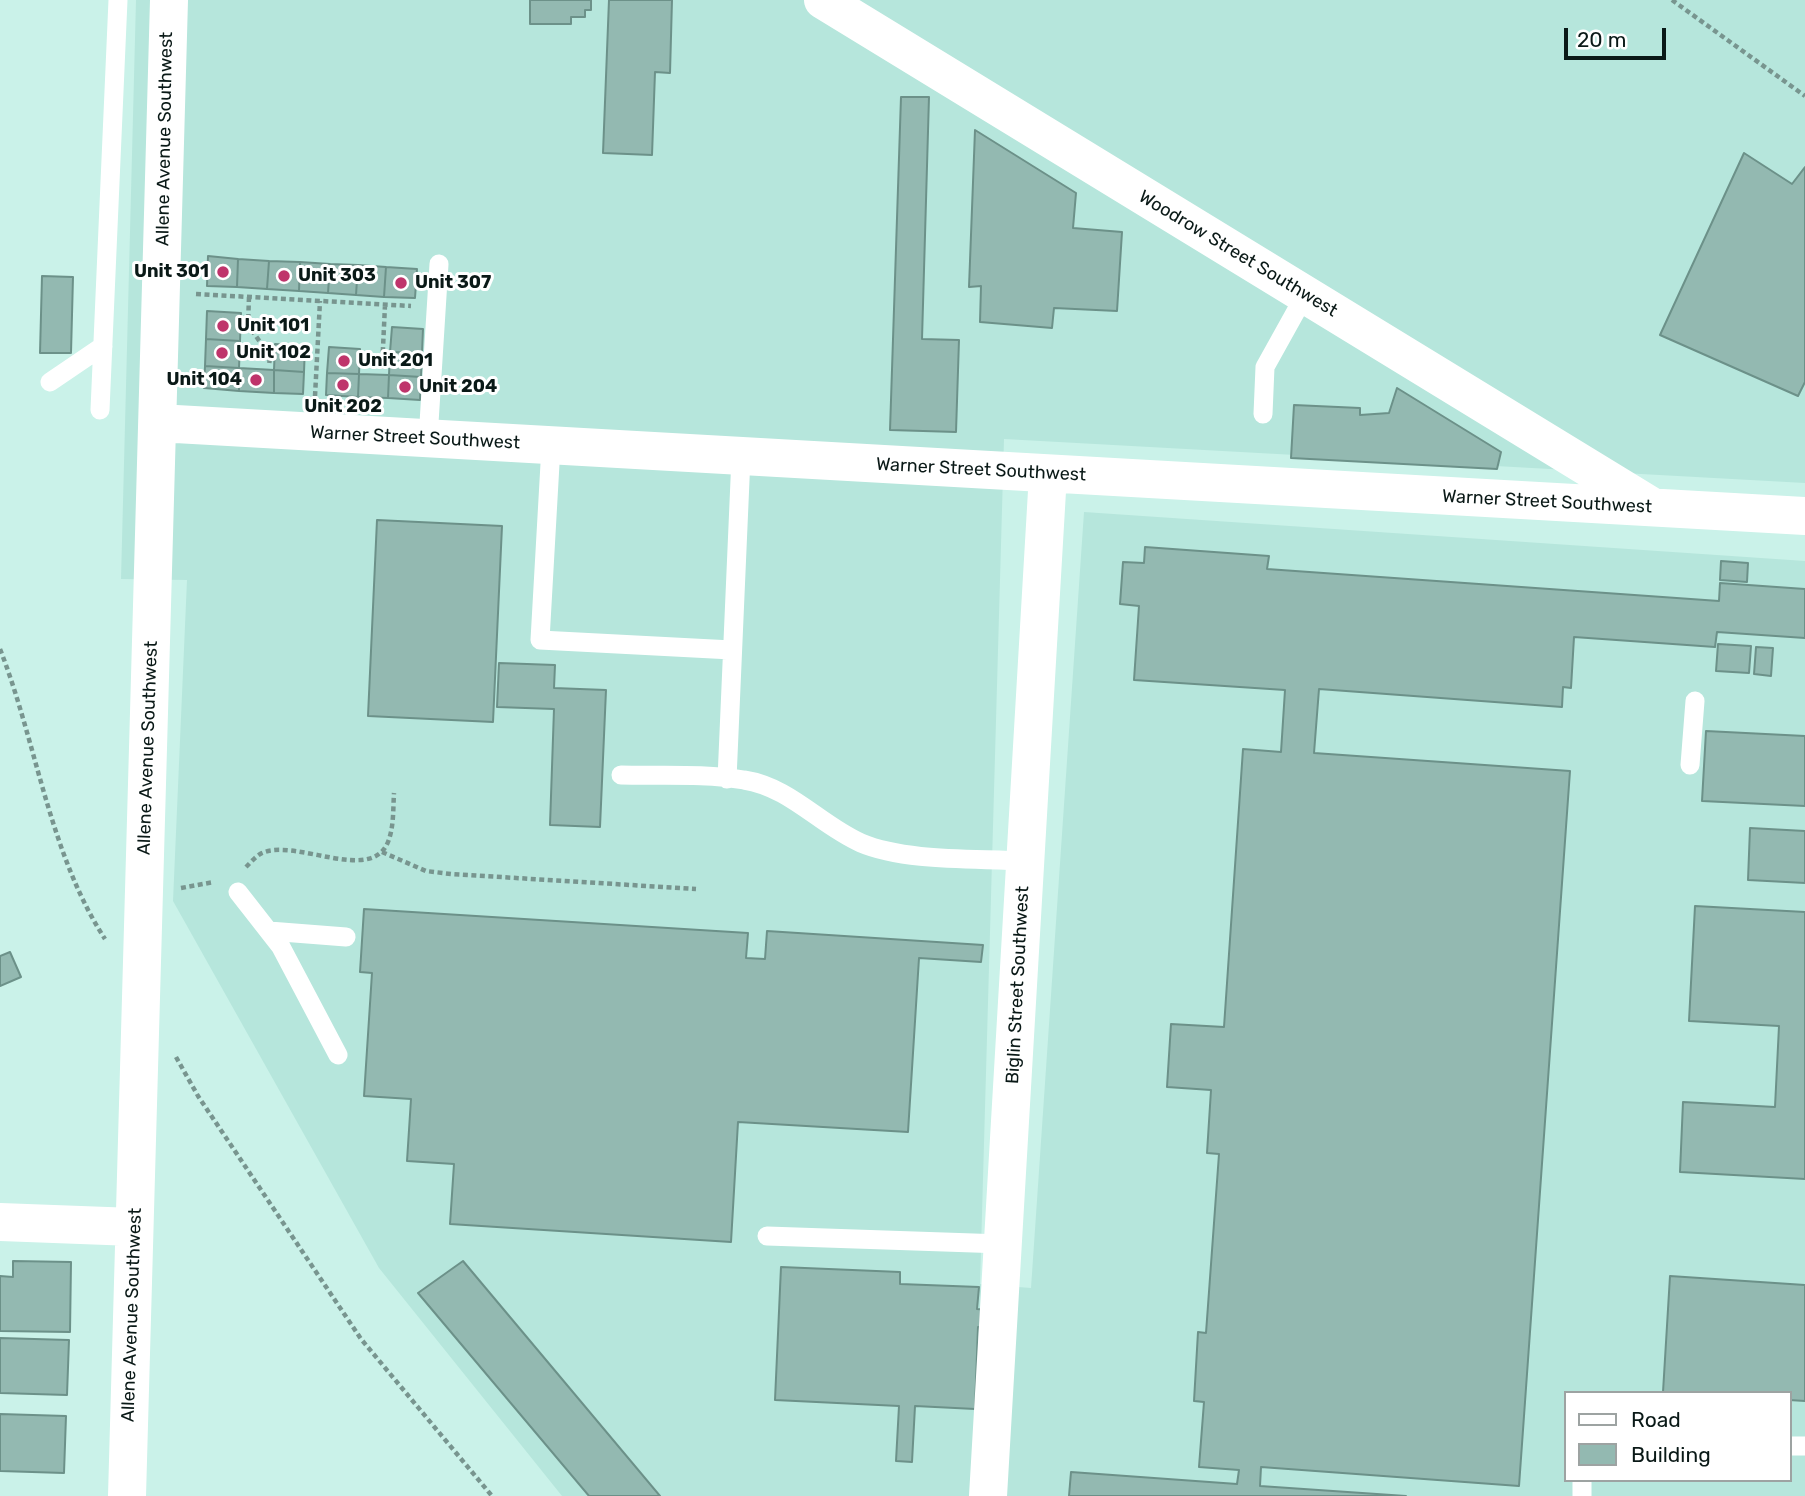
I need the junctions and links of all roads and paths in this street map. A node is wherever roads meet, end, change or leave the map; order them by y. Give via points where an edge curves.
1 (118, 0) edge
2 (169, 0) edge
3 (823, 0) edge
4 (1672, 0) edge
5 (1805, 96) edge
6 (439, 264) dead end
7 (191, 293) dead end
8 (1306, 295) junction
9 (249, 297) junction
10 (320, 301) junction
11 (385, 305) junction
12 (436, 308) junction
13 (103, 346) junction
14 (269, 366) dead end
15 (382, 369) dead end
16 (50, 382) dead end
17 (315, 397) dead end
18 (100, 410) dead end
19 (1263, 414) dead end
20 (158, 423) junction
21 (428, 439) junction
22 (551, 446) junction
23 (741, 457) junction
24 (1048, 474) junction
25 (1653, 508) junction
26 (1805, 516) edge
27 (0, 649) edge
28 (732, 650) junction
29 (1695, 701) dead end
30 (1690, 765) dead end
31 (621, 775) dead end
32 (727, 779) junction
33 (394, 793) dead end
34 (382, 852) junction
35 (1025, 861) junction
36 (234, 882) junction
37 (180, 888) dead end
38 (696, 889) dead end
39 (269, 931) junction
40 (346, 937) dead end
41 (107, 942) dead end
42 (174, 1055) dead end
43 (338, 1055) dead end
44 (0, 1222) edge
45 (134, 1227) junction
46 (767, 1236) dead end
47 (1003, 1244) junction
48 (127, 1496) edge
49 (492, 1496) edge
50 (988, 1496) edge

1 - 13 lane
2 - 20 street, Allene Avenue Southwest
3 - 8 street, Woodrow Street Southwest
4 - 5 path
6 - 12 lane
7 - 9 path
8 - 19 lane via 1265,367
8 - 25 street, Woodrow Street Southwest
9 - 10 path
9 - 14 path via 248,325 270,356
10 - 11 path
10 - 17 path
11 - 12 path
11 - 15 path
12 - 21 lane
13 - 16 lane
13 - 18 lane
20 - 21 street, Warner Street Southwest
20 - 45 street, Allene Avenue Southwest
21 - 22 street, Warner Street Southwest
22 - 23 street, Warner Street Southwest
22 - 28 lane via 540,640
23 - 24 street, Warner Street Southwest
23 - 28 lane
24 - 25 street, Warner Street Southwest
24 - 35 street, Biglin Street Southwest
25 - 26 street, Warner Street Southwest
27 - 41 path via 62,850 85,909
28 - 32 lane
29 - 30 lane
31 - 32 lane
32 - 35 lane via 772,787 832,830 864,844 901,853
33 - 34 path via 391,830
34 - 36 path via 355,860 271,850 260,854
34 - 38 path via 426,871 451,874
35 - 47 street, Biglin Street Southwest
36 - 37 path
36 - 39 lane
39 - 40 lane
39 - 43 lane
42 - 49 path via 361,1339
44 - 45 street
45 - 48 street, Allene Avenue Southwest
46 - 47 lane
47 - 50 street, Biglin Street Southwest

